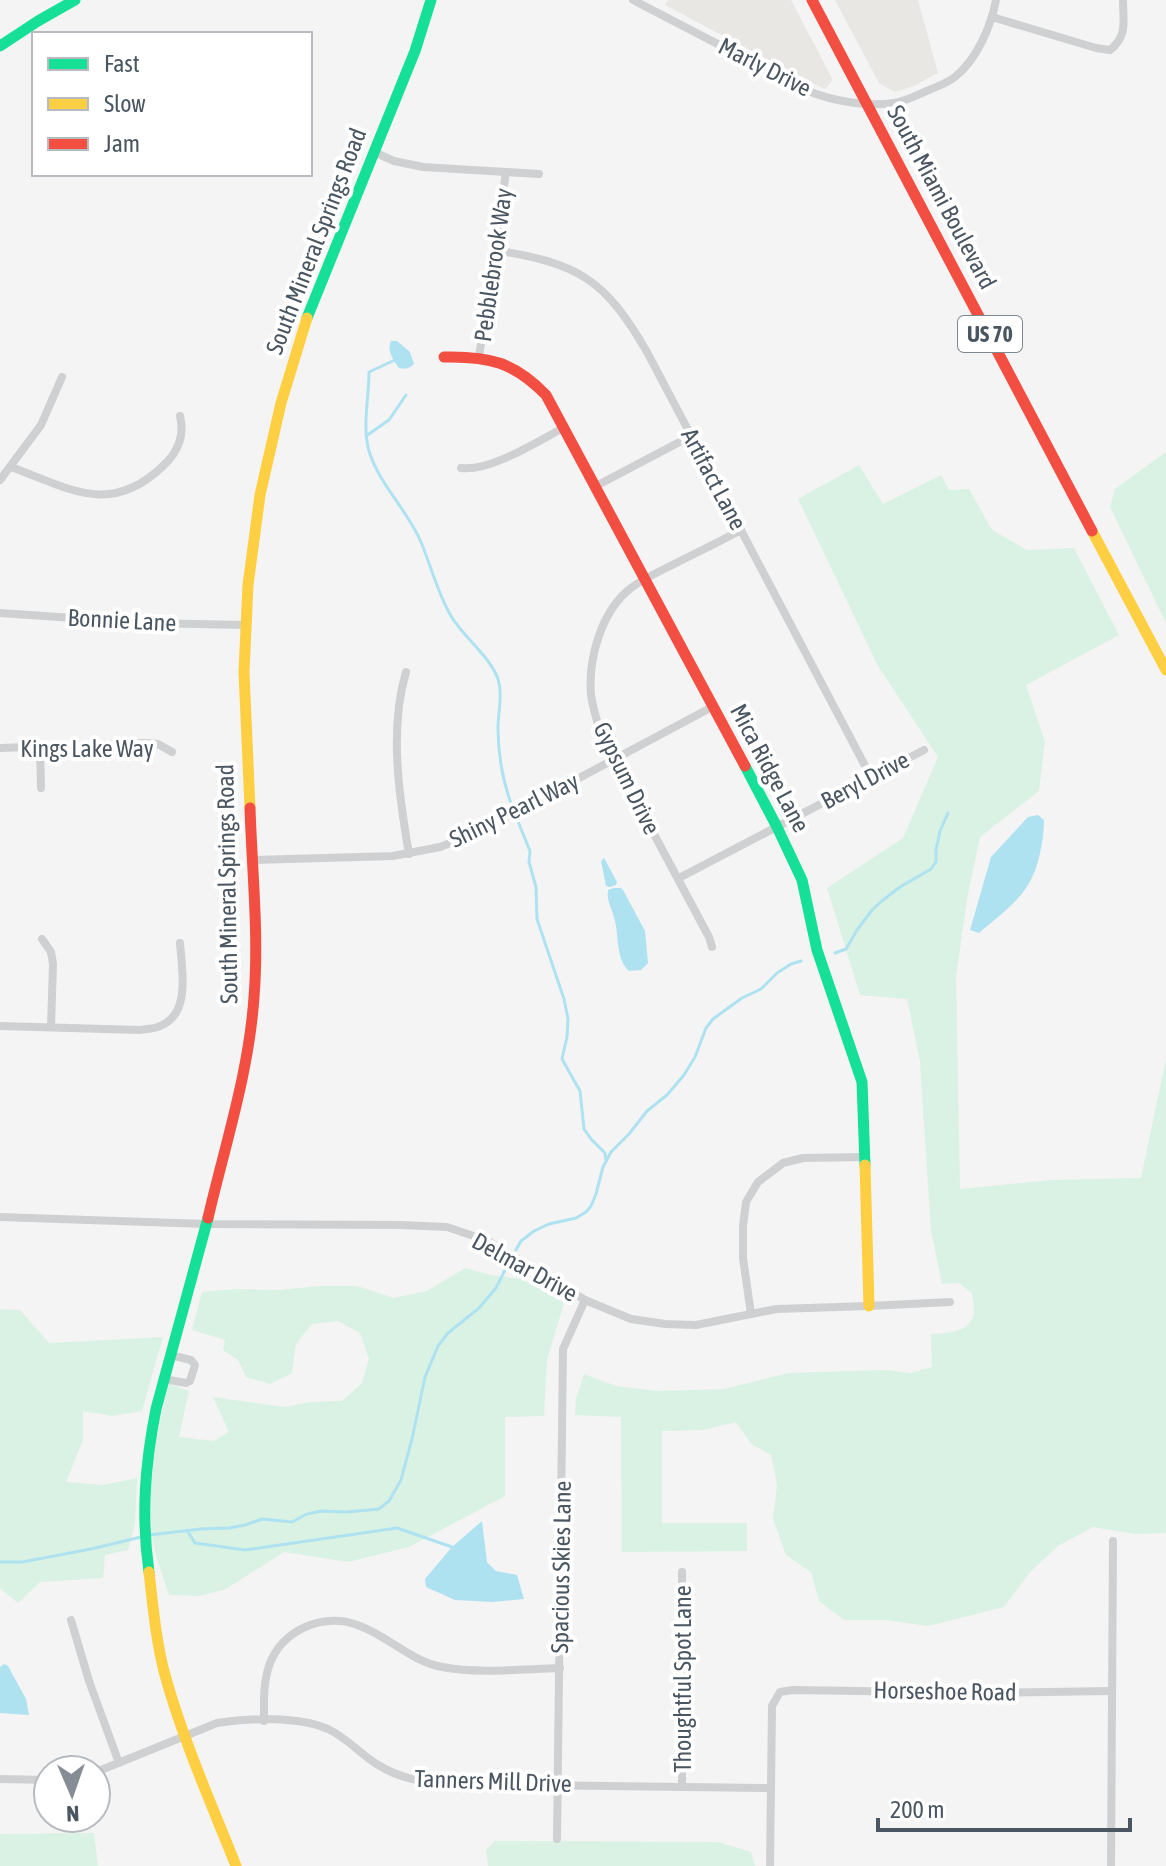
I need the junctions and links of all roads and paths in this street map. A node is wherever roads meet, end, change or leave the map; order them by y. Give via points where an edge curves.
1 (75, 0) edge
2 (431, 0) edge
3 (633, 0) edge
4 (812, 0) edge
5 (996, 0) edge
6 (1123, 0) edge
7 (992, 17) junction
8 (0, 46) edge
9 (868, 104) junction
10 (374, 152) junction
11 (506, 172) junction
12 (539, 174) dead end
13 (495, 250) junction
14 (444, 357) dead end
15 (479, 357) junction
16 (62, 377) dead end
17 (180, 416) dead end
18 (565, 427) junction
19 (691, 436) junction
20 (11, 467) junction
21 (461, 468) dead end
22 (0, 480) edge
23 (596, 486) junction
24 (741, 530) junction
25 (645, 579) junction
26 (0, 613) edge
27 (245, 625) junction
28 (1165, 666) edge
29 (406, 672) dead end
30 (712, 707) junction
31 (40, 747) junction
32 (0, 748) edge
33 (924, 750) dead end
34 (172, 752) dead end
35 (614, 760) junction
36 (871, 777) junction
37 (41, 788) dead end
38 (777, 827) junction
39 (409, 854) junction
40 (252, 860) junction
41 (679, 878) junction
42 (42, 939) dead end
43 (180, 943) dead end
44 (712, 947) dead end
45 (0, 1026) edge
46 (51, 1027) junction
47 (864, 1157) junction
48 (0, 1217) edge
49 (206, 1224) junction
50 (585, 1300) junction
51 (950, 1302) dead end
52 (869, 1306) junction
53 (751, 1314) junction
54 (170, 1355) junction
55 (164, 1379) junction
56 (1113, 1541) dead end
57 (682, 1572) dead end
58 (71, 1620) dead end
59 (560, 1668) junction
60 (1111, 1691) junction
61 (264, 1721) junction
62 (185, 1735) junction
63 (119, 1763) junction
64 (112, 1766) edge
65 (0, 1779) edge
66 (32, 1780) edge
67 (558, 1785) junction
68 (682, 1786) junction
69 (771, 1788) junction
70 (557, 1839) dead end
71 (236, 1866) edge
72 (770, 1866) edge
73 (1111, 1866) edge

1 - 8 main road
2 - 10 main road, South Mineral Springs Road
3 - 9 street, Marly Drive via 808,91
4 - 9 main road, South Miami Boulevard / US 70
5 - 7 street, Marly Drive
6 - 7 street via 1123,34 1110,50
7 - 9 street, Marly Drive via 972,59 953,79 901,101
9 - 28 main road, South Miami Boulevard / US 70
10 - 11 street via 423,167
10 - 27 main road, South Mineral Springs Road via 287,380 260,495
11 - 12 street
11 - 13 street, Pebblebrook Way
13 - 15 street, Pebblebrook Way
13 - 19 street, Artifact Lane via 571,268 613,300
14 - 15 main road, Mica Ridge Lane
15 - 18 main road, Mica Ridge Lane via 519,369 532,379
16 - 20 street via 41,425
17 - 20 street via 181,436 173,456 148,480 124,491 103,496 78,492
18 - 21 street via 489,465
18 - 23 main road, Mica Ridge Lane
19 - 23 street
19 - 24 street, Artifact Lane
20 - 22 street
23 - 25 main road, Mica Ridge Lane
24 - 25 street, Gypsum Drive
24 - 36 street, Artifact Lane
25 - 30 main road, Mica Ridge Lane
25 - 35 street, Gypsum Drive via 612,606 593,663 591,696
26 - 27 street, Bonnie Lane
27 - 40 main road, South Mineral Springs Road
29 - 39 street via 398,749
30 - 35 street, Shiny Pearl Way
30 - 38 main road, Mica Ridge Lane
31 - 32 street, Kings Lake Way
31 - 34 street, Kings Lake Way via 145,743
31 - 37 street
33 - 36 street, Beryl Drive
35 - 39 street, Shiny Pearl Way via 480,831
35 - 41 street, Gypsum Drive
36 - 38 street, Beryl Drive
38 - 41 street, Beryl Drive
38 - 47 main road, Mica Ridge Lane via 802,880 817,950 862,1082
39 - 40 street, Shiny Pearl Way
40 - 49 main road, South Mineral Springs Road via 253,1009
41 - 44 street, Gypsum Drive
42 - 46 street via 53,964
43 - 46 street via 181,1001 174,1016 160,1026
45 - 46 street
47 - 52 main road, Mica Ridge Lane
47 - 53 street via 803,1158 783,1163 758,1182 746,1202 743,1226
48 - 49 street, Delmar Drive
49 - 50 street, Delmar Drive via 447,1227 488,1241
49 - 54 main road, South Mineral Springs Road
50 - 53 street, Delmar Drive via 631,1319 665,1324 696,1325
50 - 59 street, Spacious Skies Lane via 563,1349
51 - 52 street, Delmar Drive
52 - 53 street, Delmar Drive
54 - 55 main road, South Mineral Springs Road
54 - 55 street via 191,1360 193,1373 186,1383
55 - 62 main road, South Mineral Springs Road via 147,1456 145,1535 160,1657
56 - 60 street
57 - 68 street, Thoughtful Spot Lane
58 - 63 street
59 - 61 street via 440,1667 358,1624 317,1622 291,1635 270,1662
59 - 67 street, Spacious Skies Lane
60 - 69 street, Horseshoe Road via 787,1690 772,1706
60 - 73 street
61 - 62 street, Tanners Mill Drive via 217,1723
61 - 67 street, Tanners Mill Drive via 329,1729 400,1777 444,1784
62 - 63 street, Tanners Mill Drive
62 - 71 main road, South Mineral Springs Road
63 - 64 street, Tanners Mill Drive
65 - 66 street
67 - 68 street, Tanners Mill Drive
67 - 70 street, Spacious Skies Lane
68 - 69 street, Tanners Mill Drive
69 - 72 street, Horseshoe Road

